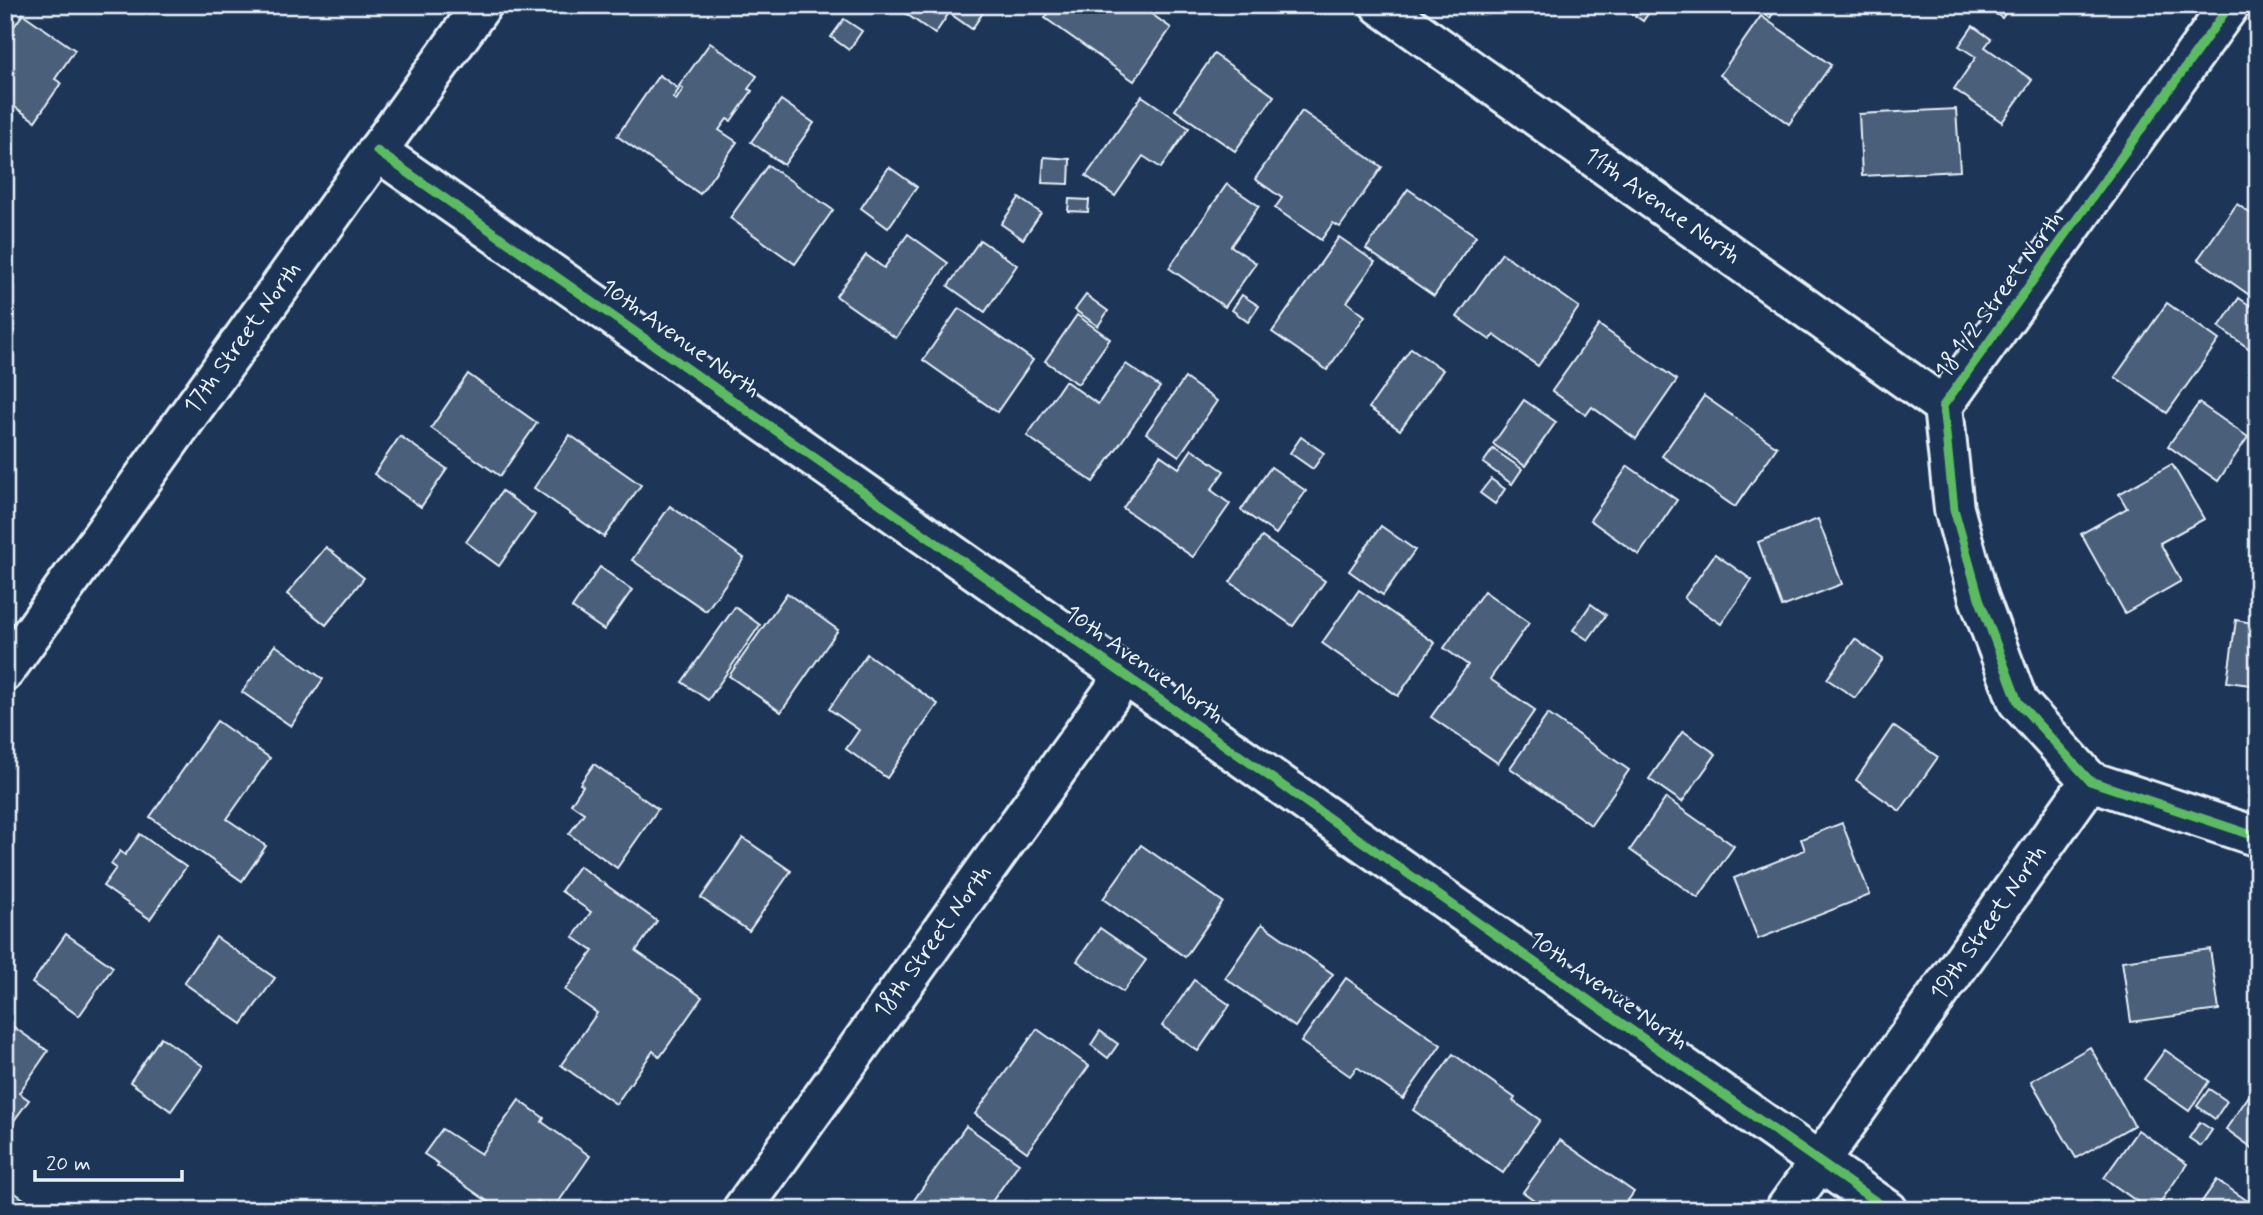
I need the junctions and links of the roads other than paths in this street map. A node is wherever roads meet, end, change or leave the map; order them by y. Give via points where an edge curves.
1 (482, 5) edge
2 (2230, 5) edge
3 (1392, 9) edge
4 (377, 151) junction
5 (1943, 406) junction
6 (5, 671) edge
7 (1125, 675) junction
8 (2090, 781) junction
9 (2258, 837) edge
10 (1819, 1163) junction
11 (742, 1210) edge
12 (1786, 1210) edge
13 (1888, 1210) edge

1 - 4 street, 17th Street North
2 - 5 street, 18 1/2 Street North
3 - 5 street, 11th Avenue North
4 - 6 street, 17th Street North
4 - 7 street, 10th Avenue North
5 - 8 street, 18 1/2 Street North via 1954,509 1979,598 2018,702
7 - 10 street, 10th Avenue North
7 - 11 street, 18th Street North
8 - 9 street
8 - 10 street, 19th Street North
10 - 12 street, 19th Street North
10 - 13 street, 10th Avenue North

